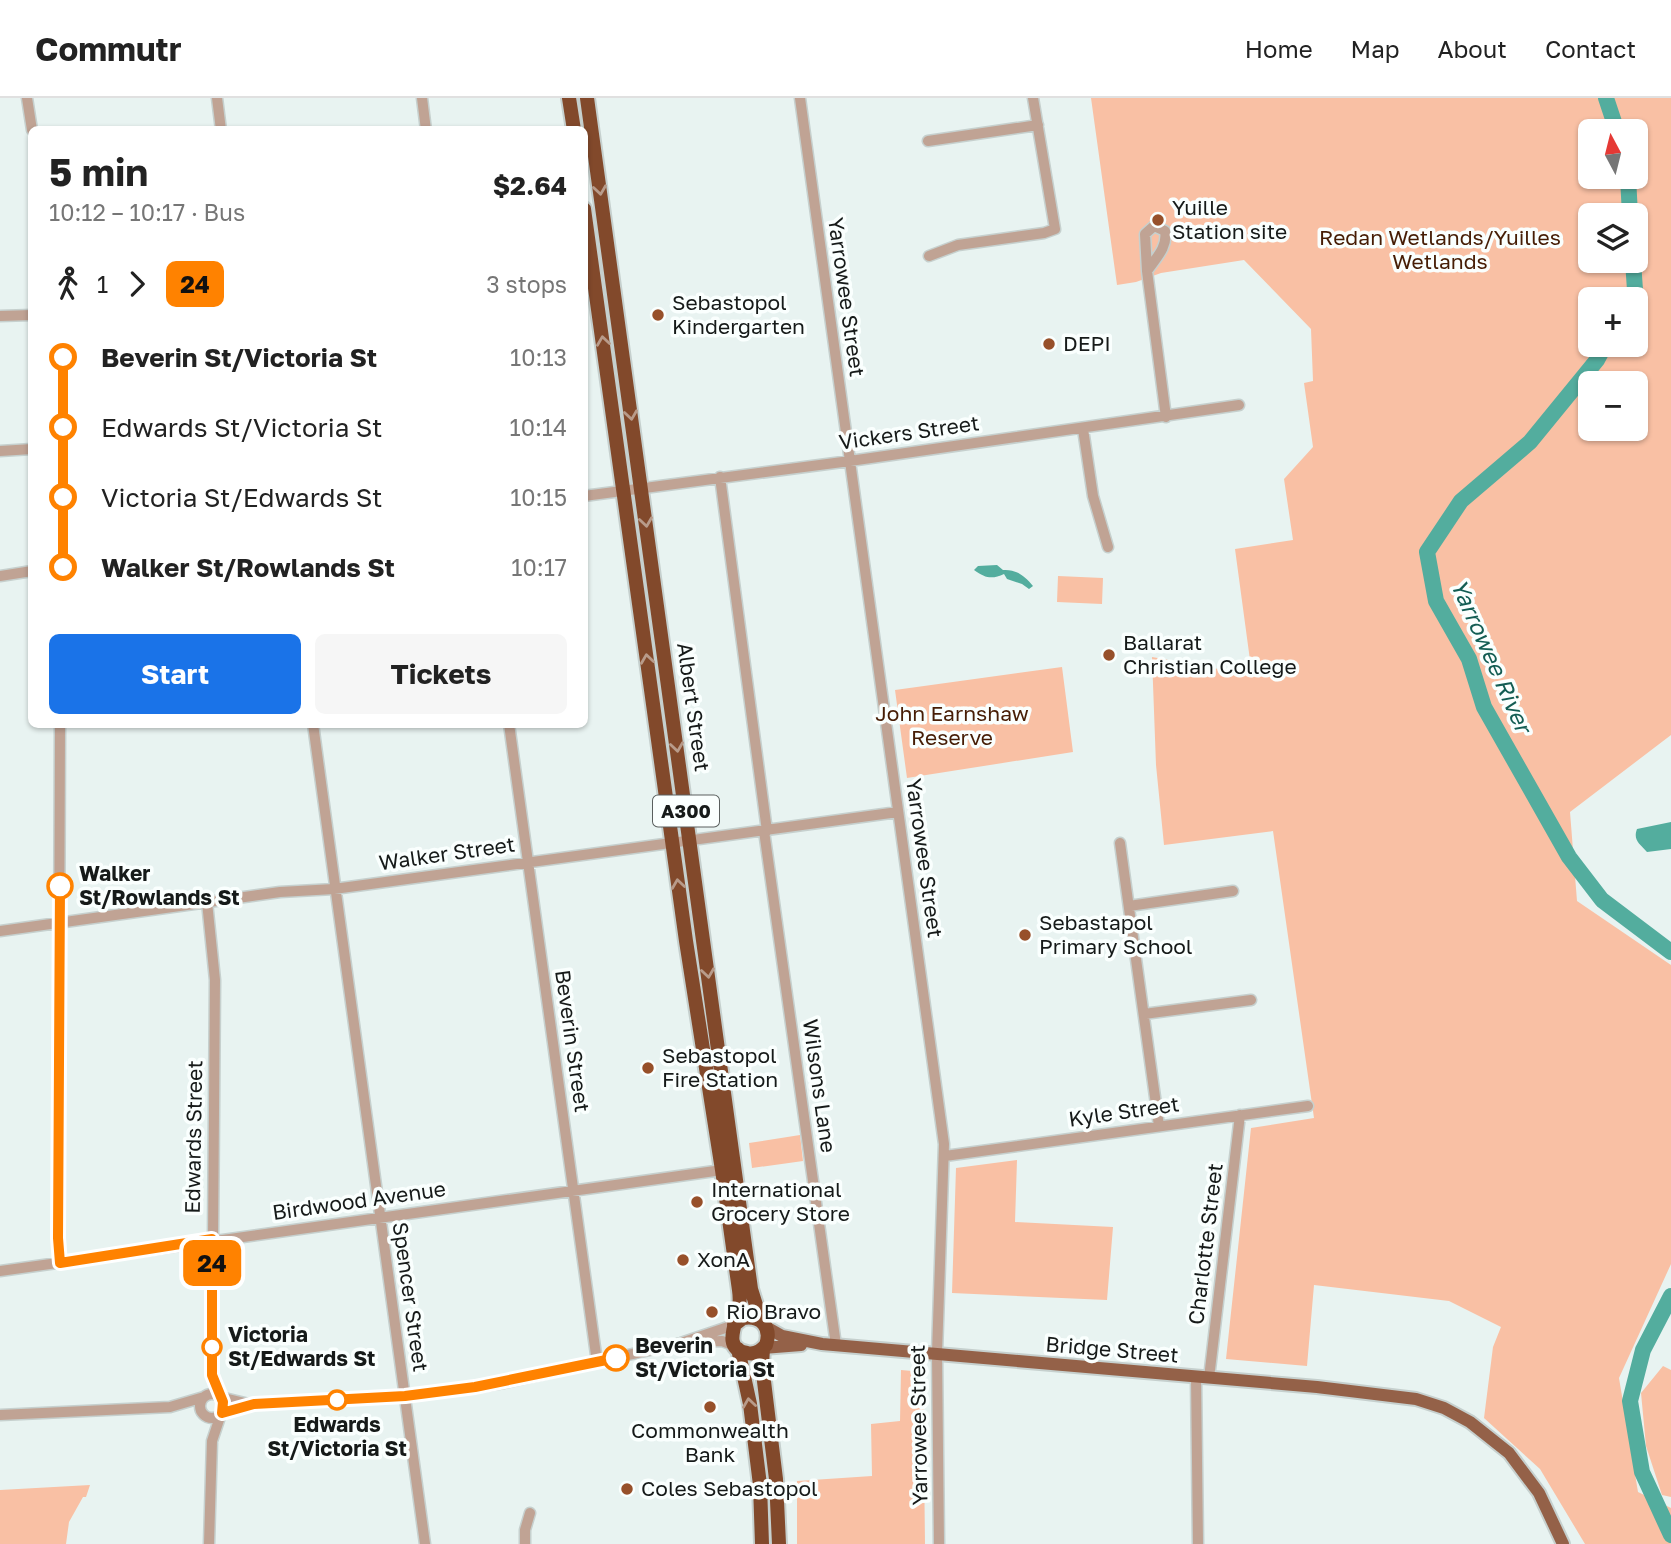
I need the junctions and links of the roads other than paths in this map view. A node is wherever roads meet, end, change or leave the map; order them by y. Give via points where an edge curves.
1 (27, 98) edge
2 (217, 98) edge
3 (422, 98) edge
4 (569, 98) edge
5 (587, 98) edge
6 (800, 98) edge
7 (1033, 98) edge
8 (1038, 125) junction
9 (31, 126) edge
10 (220, 126) edge
11 (426, 126) edge
12 (573, 126) edge
13 (928, 141) dead end
14 (588, 238) edge
15 (929, 257) dead end
16 (1147, 271) dead end
17 (28, 315) edge
18 (0, 316) edge
19 (1239, 405) dead end
20 (1166, 417) junction
21 (1083, 429) junction
22 (28, 449) edge
23 (0, 451) edge
24 (850, 461) junction
25 (720, 477) junction
26 (641, 488) junction
27 (623, 491) junction
28 (588, 495) edge
29 (1108, 547) dead end
30 (28, 572) edge
31 (0, 576) edge
32 (60, 728) edge
33 (314, 728) edge
34 (510, 728) edge
35 (898, 812) junction
36 (766, 831) junction
37 (690, 841) junction
38 (672, 843) junction
39 (1120, 843) dead end
40 (528, 863) junction
41 (334, 889) junction
42 (1233, 891) dead end
43 (207, 902) junction
44 (1129, 906) junction
45 (60, 922) junction
46 (0, 931) edge
47 (1251, 1000) dead end
48 (1144, 1014) junction
49 (1308, 1105) dead end
50 (1240, 1115) junction
51 (1159, 1126) junction
52 (945, 1156) junction
53 (722, 1170) junction
54 (573, 1191) junction
55 (380, 1217) junction
56 (212, 1239) junction
57 (60, 1263) junction
58 (0, 1271) edge
59 (764, 1324) junction
60 (734, 1325) junction
61 (681, 1343) junction
62 (822, 1344) junction
63 (836, 1345) junction
64 (736, 1348) junction
65 (763, 1348) junction
66 (937, 1353) junction
67 (597, 1362) junction
68 (212, 1372) junction
69 (1202, 1378) junction
70 (204, 1396) junction
71 (405, 1396) junction
72 (220, 1397) junction
73 (254, 1404) junction
74 (170, 1407) junction
75 (221, 1413) junction
76 (0, 1415) edge
77 (204, 1415) junction
78 (212, 1441) junction
79 (530, 1513) dead end
80 (209, 1544) edge
81 (425, 1544) edge
82 (525, 1544) edge
83 (762, 1544) edge
84 (779, 1544) edge
85 (939, 1544) edge
86 (1198, 1544) edge
87 (1563, 1544) edge

1 - 9 street
2 - 10 street
3 - 11 street
4 - 12 highway
5 -> 26 highway, Albert Street / A300
6 - 24 street, Yarrowee Street
7 - 8 street
8 - 13 street
8 - 15 street via 1055,229 955,245
27 -> 14 highway, Albert Street / A300
16 - 20 street
17 - 18 street
19 - 20 street, Vickers Street
20 - 21 street, Vickers Street
21 - 24 street, Vickers Street
21 - 29 street via 1093,496
22 - 23 street
24 - 25 street, Vickers Street
24 - 35 street, Yarrowee Street
25 - 26 street, Vickers Street
25 - 36 street, Wilsons Lane
26 - 27 street, Vickers Street
26 -> 37 highway, Albert Street / A300
27 - 28 street, Vickers Street
38 -> 27 highway, Albert Street / A300
30 - 31 street
32 - 45 street
33 - 41 street, Spencer Street
34 - 40 street, Beverin Street
35 - 36 street, Walker Street
35 - 52 street, Yarrowee Street
36 - 37 street, Walker Street
36 - 63 street, Wilsons Lane
37 - 38 street, Walker Street
37 -> 59 highway, Albert Street / A300 via 751,1289
38 - 40 street, Walker Street
53 -> 38 highway, Albert Street / A300
39 - 44 street
40 - 41 street, Walker Street
40 - 54 street, Beverin Street
41 - 43 street, Walker Street
41 - 55 street, Spencer Street
42 - 44 street
43 - 45 street, Walker Street
43 - 56 street, Edwards Street via 215,979
44 - 48 street
45 - 46 street, Walker Street
45 - 57 street
47 - 48 street
48 - 51 street
49 - 50 street, Kyle Street
50 - 51 street, Kyle Street
50 - 69 street, Charlotte Street
51 - 52 street, Kyle Street
52 - 66 street, Yarrowee Street
53 - 54 street, Birdwood Avenue
53 - 60 highway, Albert Street / A300 via 740,1296
54 - 55 street, Birdwood Avenue
54 - 67 street, Beverin Street
55 - 56 street, Birdwood Avenue
55 - 71 street, Spencer Street
56 - 57 street, Birdwood Avenue
56 - 68 street, Edwards Street
57 - 58 street, Birdwood Avenue
59 - 60 highway via 747,1317
59 - 62 main road via 782,1336
59 - 65 highway via 768,1340
60 - 61 street
60 - 64 highway
61 - 64 street via 722,1341
61 - 67 street
62 - 63 main road, Bridge Street
62 - 65 main road
63 - 66 main road, Bridge Street
64 - 65 highway via 752,1354
83 -> 64 highway via 760,1485 746,1381
65 - 84 highway
66 - 69 main road, Bridge Street
66 - 85 street, Yarrowee Street
67 - 71 street via 504,1383
68 - 70 street, Edwards Street
68 - 72 street, Edwards Street
69 - 86 street, Charlotte Street
69 - 87 main road, Bridge Street via 1399,1395 1451,1412 1496,1441 1514,1459 1530,1479
70 - 72 street
70 - 74 street
70 - 77 street via 200,1405
71 - 73 street
71 - 81 street, Spencer Street
72 - 73 street
72 - 75 street
73 - 75 street
74 - 76 street
74 - 77 street
75 - 77 street via 213,1418
75 - 78 street
77 - 78 street
78 - 80 street
79 - 82 street

